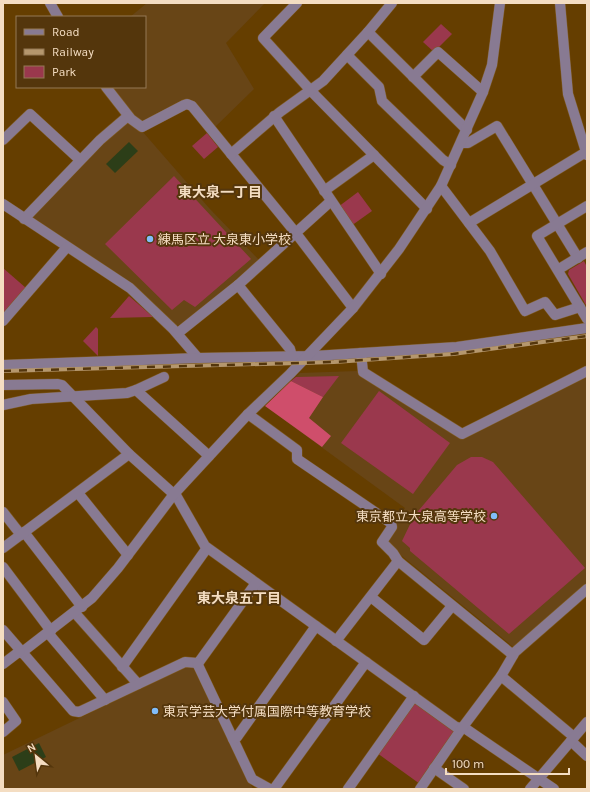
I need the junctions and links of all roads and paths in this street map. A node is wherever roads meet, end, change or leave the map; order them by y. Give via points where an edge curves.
1 (50, 3) edge
2 (297, 3) edge
3 (392, 3) edge
4 (500, 3) edge
5 (560, 3) edge
6 (57, 16) edge
7 (368, 32) junction
8 (347, 55) junction
9 (413, 78) junction
10 (107, 88) edge
11 (310, 90) junction
12 (484, 92) junction
13 (128, 116) junction
14 (274, 116) junction
15 (467, 130) junction
16 (3, 140) edge
17 (462, 143) junction
18 (231, 154) junction
19 (586, 154) edge
20 (374, 155) junction
21 (80, 160) junction
22 (451, 165) junction
23 (532, 184) junction
24 (441, 186) junction
25 (324, 191) junction
26 (331, 201) junction
27 (3, 204) edge
28 (587, 206) edge
29 (426, 209) junction
30 (24, 219) junction
31 (469, 224) junction
32 (556, 224) junction
33 (295, 232) junction
34 (67, 247) junction
35 (587, 252) edge
36 (578, 258) junction
37 (559, 269) junction
38 (381, 274) junction
39 (238, 285) junction
40 (580, 306) junction
41 (354, 308) junction
42 (587, 319) edge
43 (3, 321) edge
44 (587, 328) edge
45 (178, 333) junction
46 (361, 353) junction
47 (292, 356) junction
48 (306, 357) junction
49 (198, 358) junction
50 (3, 365) edge
51 (587, 371) edge
52 (164, 377) dead end
53 (3, 385) edge
54 (136, 390) junction
55 (74, 398) junction
56 (3, 405) edge
57 (248, 414) junction
58 (129, 454) junction
59 (209, 456) junction
60 (78, 493) junction
61 (174, 494) junction
62 (3, 512) edge
63 (23, 533) junction
64 (3, 548) edge
65 (207, 548) junction
66 (128, 555) junction
67 (398, 561) junction
68 (3, 567) edge
69 (256, 583) junction
70 (587, 589) edge
71 (371, 596) junction
72 (452, 606) junction
73 (78, 610) junction
74 (316, 626) junction
75 (3, 630) edge
76 (49, 632) junction
77 (336, 641) junction
78 (20, 652) junction
79 (512, 655) junction
80 (366, 662) junction
81 (197, 663) junction
82 (3, 664) edge
83 (122, 667) junction
84 (501, 676) junction
85 (138, 684) junction
86 (414, 696) junction
87 (105, 700) junction
88 (3, 702) edge
89 (587, 722) edge
90 (462, 728) junction
91 (3, 732) edge
92 (233, 739) junction
93 (573, 739) junction
94 (587, 756) edge
95 (434, 768) junction
96 (540, 778) junction
97 (270, 789) edge
98 (274, 789) edge
99 (348, 789) edge
100 (420, 789) edge
101 (464, 789) edge
102 (530, 789) edge
103 (554, 789) edge

1 - 6 street
2 - 11 street via 263,37
3 - 7 street
4 - 12 street via 492,65
5 - 19 street via 568,94
7 - 8 street
7 - 9 street
8 - 11 street via 323,81
8 - 22 street via 379,87 382,101
9 - 12 street via 438,52
9 - 15 street
10 - 13 street
11 - 14 street
11 - 20 street
12 - 15 street
13 - 18 street via 145,126 184,105 190,105
13 - 21 street
14 - 18 street
14 - 25 street
15 - 17 street
16 - 21 street via 30,114
17 - 22 street
17 - 23 street via 468,143 497,126
18 - 33 street
19 - 23 street
20 - 25 street
20 - 29 street
21 - 30 street
22 - 24 street
23 - 31 street
23 - 32 street
24 - 29 street
24 - 31 street
25 - 26 street
26 - 33 street
26 - 38 street
27 - 30 street
28 - 32 street
29 - 38 street
30 - 34 street
31 - 40 street via 498,263 525,311 545,302 555,316
32 - 36 street
32 - 37 street via 537,236
33 - 39 street
33 - 41 street
34 - 43 street
34 - 45 street via 130,288
35 - 36 street
36 - 37 street
37 - 40 street
38 - 41 street
39 - 45 street
39 - 47 street via 290,349
40 - 42 street
41 - 48 street
44 - 46 street via 458,347
45 - 49 street
46 - 48 street
46 - 51 street via 363,372 462,434
47 - 48 street
47 - 49 street
48 - 57 street
49 - 50 street
52 - 54 street
53 - 55 street via 60,384
54 - 55 street via 127,394
54 - 59 street
55 - 56 street via 31,399
55 - 58 street
57 - 59 street
57 - 67 street via 297,450 298,459 391,523 392,527 382,542
58 - 60 street
58 - 61 street
59 - 61 street
60 - 63 street
60 - 66 street
61 - 65 street
61 - 66 street
62 - 63 street
63 - 64 street
63 - 73 street
65 - 69 street
65 - 83 street
66 - 73 street
67 - 71 street
67 - 72 street
68 - 76 street
69 - 74 street
69 - 81 street
70 - 79 street
71 - 72 street via 424,640
71 - 77 street
72 - 79 street
73 - 76 street
73 - 83 street
74 - 77 street
74 - 92 street via 237,737
75 - 78 street
76 - 78 street
76 - 87 street
77 - 80 street
78 - 82 street
78 - 87 street via 73,711 79,712
79 - 84 street
80 - 86 street
80 - 98 street
81 - 85 street via 185,662
81 - 92 street
83 - 85 street
84 - 90 street
84 - 93 street
85 - 87 street
86 - 90 street via 456,727
86 - 99 street
88 - 91 street via 16,721
89 - 93 street
90 - 95 street
90 - 96 street
92 - 97 street via 252,779
93 - 94 street
93 - 96 street
95 - 100 street
95 - 101 street
96 - 102 street
96 - 103 street

